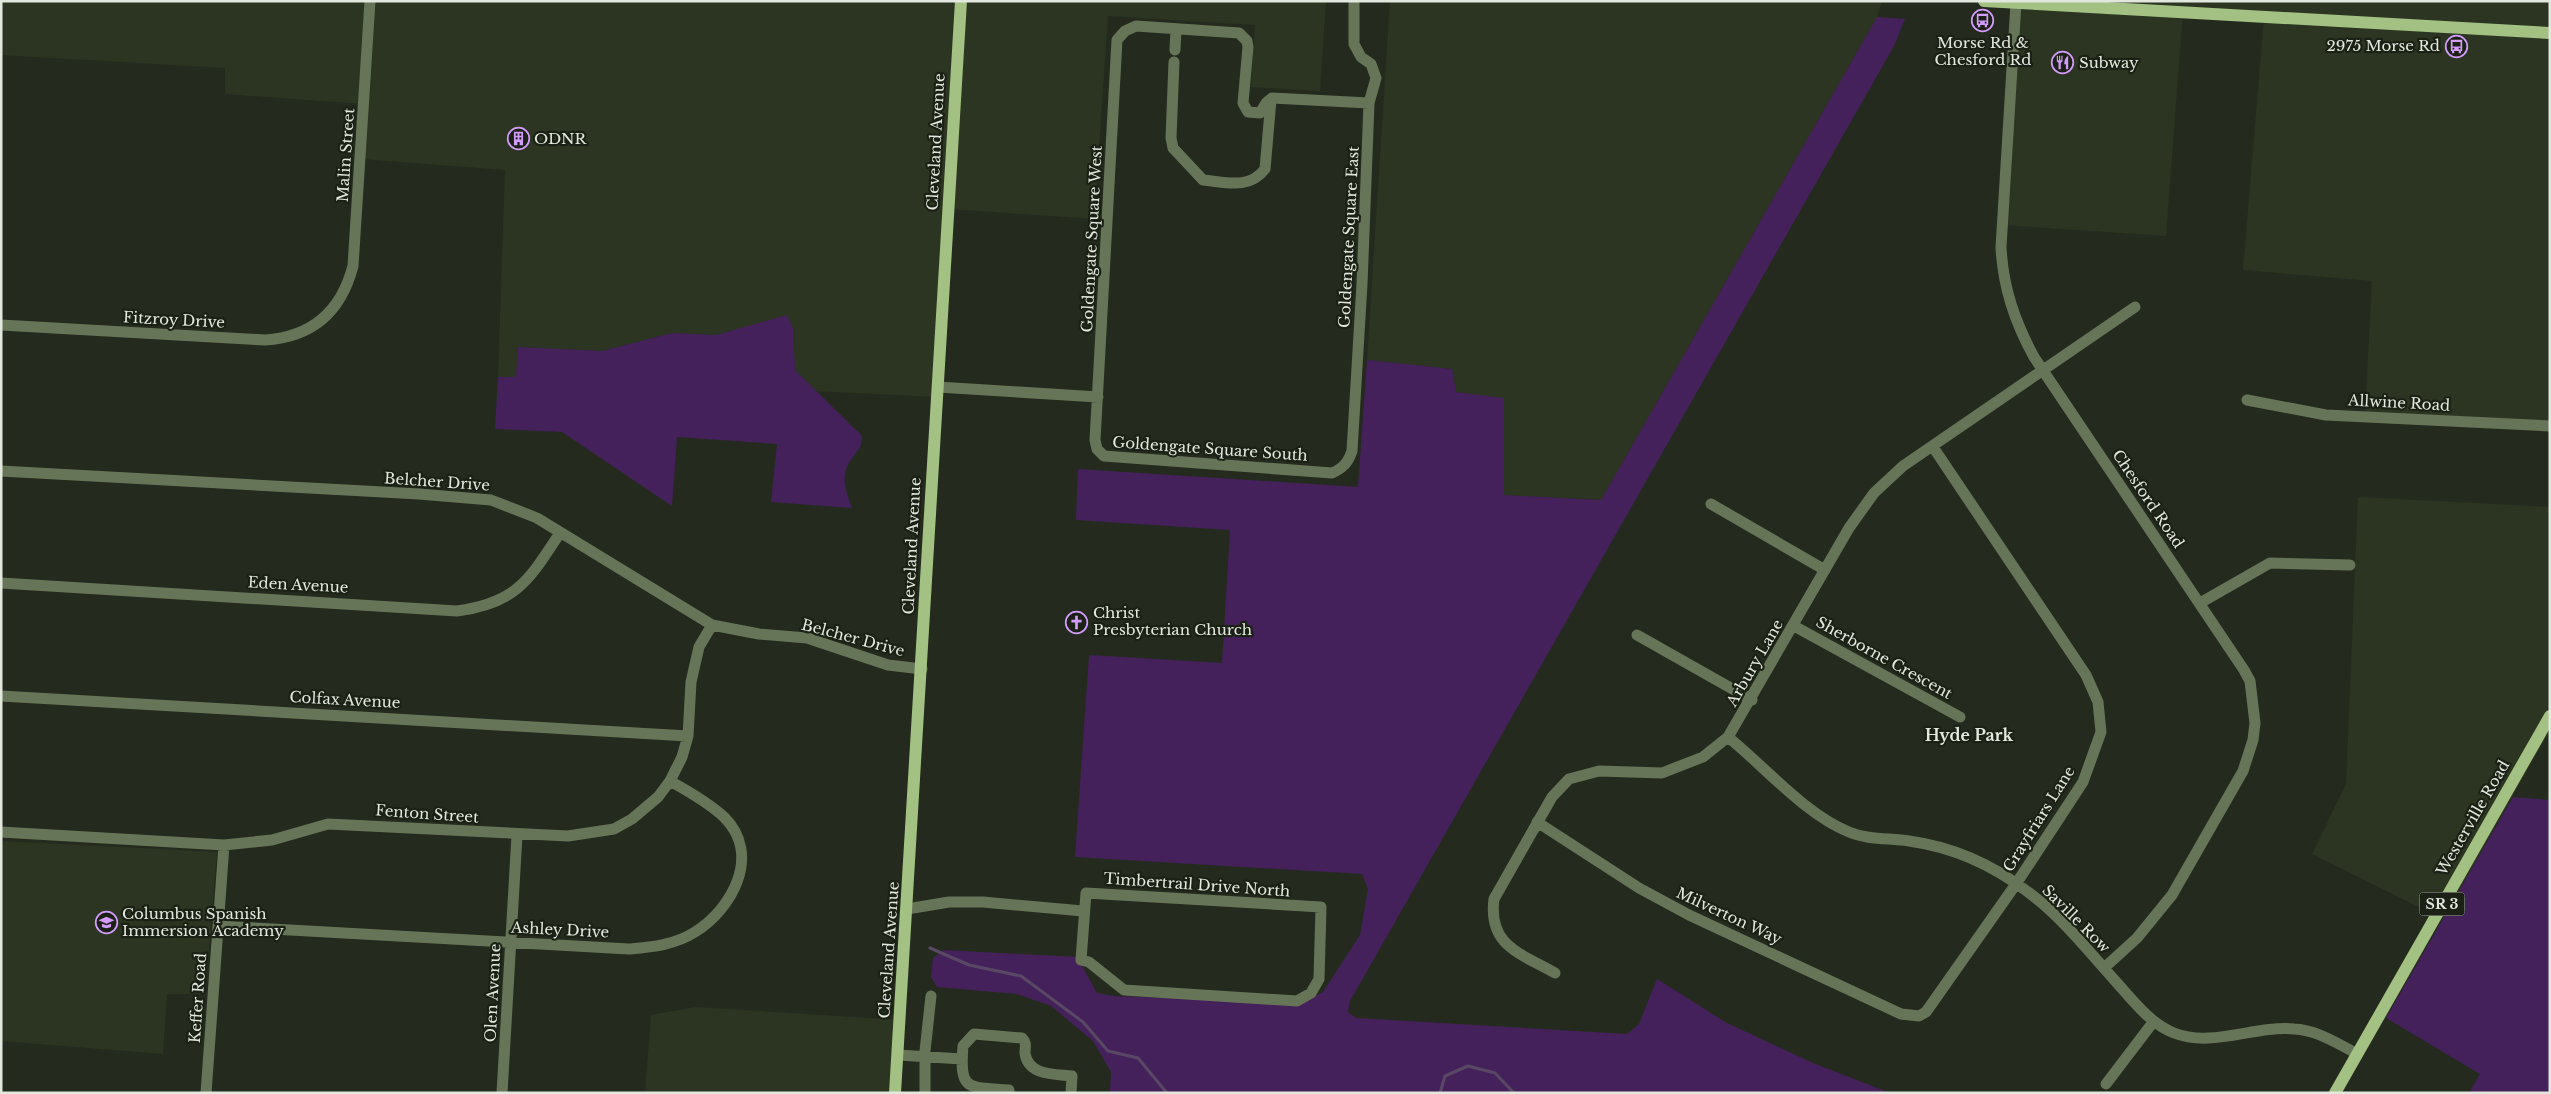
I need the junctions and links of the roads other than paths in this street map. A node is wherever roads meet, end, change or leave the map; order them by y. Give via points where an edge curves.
1 (370, 1) edge
2 (961, 1) edge
3 (1354, 1) edge
4 (1984, 1) edge
5 (2016, 3) junction
6 (1176, 29) junction
7 (2550, 33) edge
8 (1272, 98) junction
9 (1369, 103) junction
10 (335, 307) joint
11 (2135, 307) dead end
12 (1, 324) edge
13 (2044, 372) junction
14 (938, 387) junction
15 (1098, 397) junction
16 (2247, 400) dead end
17 (2550, 426) edge
18 (1095, 440) joint
19 (1933, 448) junction
20 (1, 471) edge
21 (1332, 473) joint
22 (1712, 504) dead end
23 (560, 533) junction
24 (2350, 566) dead end
25 (1825, 570) junction
26 (1, 583) edge
27 (2200, 602) junction
28 (712, 625) junction
29 (1794, 626) junction
30 (1637, 636) dead end
31 (922, 669) junction
32 (1, 696) edge
33 (1752, 700) junction
34 (2550, 716) edge
35 (1960, 717) dead end
36 (688, 736) junction
37 (1728, 737) junction
38 (670, 780) junction
39 (1537, 822) junction
40 (1, 832) edge
41 (517, 835) junction
42 (224, 845) junction
43 (2016, 884) junction
44 (907, 909) junction
45 (1083, 911) junction
46 (219, 926) junction
47 (510, 942) junction
48 (2104, 968) junction
49 (1555, 973) dead end
50 (931, 996) dead end
51 (1919, 1016) joint
52 (2154, 1021) junction
53 (2356, 1054) junction
54 (898, 1055) junction
55 (925, 1057) junction
56 (962, 1059) junction
57 (2106, 1084) dead end
58 (206, 1093) edge
59 (502, 1093) edge
60 (895, 1093) edge
61 (925, 1093) edge
62 (1009, 1093) edge
63 (1071, 1093) edge
64 (2335, 1093) edge

1 - 10 street, Malin Street via 353,266 350,280
2 - 14 main road, Cleveland Avenue
3 - 9 street, Goldengate Square East via 1354,44 1370,64 1376,78
4 - 5 main road
5 - 7 main road
5 - 13 street, Chesford Road via 2002,266 2014,317
6 - 8 street via 1244,36 1248,47 1244,108 1252,114 1260,113
6 - 8 street via 1171,138 1173,148 1203,180 1244,183 1260,176 1265,169
6 - 15 street, Goldengate Square West via 1136,26 1124,31 1117,40
8 - 9 street
9 - 21 street, Goldengate Square East via 1352,451 1345,465
10 - 12 street, Fitzroy Drive via 310,329 293,336 265,340
11 - 13 street, Arbury Lane
13 - 19 street, Arbury Lane
13 - 27 street, Chesford Road
14 - 15 street
14 - 31 main road, Cleveland Avenue
15 - 18 street, Goldengate Square West
16 - 17 street, Allwine Road via 2326,414
18 - 21 street, Goldengate Square South via 1097,449 1104,456 1113,458
19 - 25 street, Arbury Lane via 1903,466 1874,493
19 - 43 street, Grayfriars Lane via 2086,675 2098,702 2101,732 2083,782
20 - 23 street, Belcher Drive via 463,496 492,500 515,508
22 - 25 street
23 - 26 street, Eden Avenue via 531,577 518,589 498,602 457,611
23 - 28 street, Belcher Drive
24 - 27 street via 2270,562
25 - 29 street, Arbury Lane
27 - 48 street, Chesford Road via 2250,681 2254,740 2243,770 2172,895 2137,938
28 - 31 street, Belcher Drive via 759,634 807,638 888,665
28 - 36 street, Fenton Street via 700,647 691,682
29 - 33 street, Arbury Lane
29 - 35 street, Sherborne Crescent
30 - 33 street
31 - 44 main road, Cleveland Avenue
32 - 36 street, Colfax Avenue
33 - 37 street, Arbury Lane
34 - 53 main road, Westerville Road / SR 3
36 - 38 street, Fenton Street
37 - 39 street, Arbury Lane via 1703,757 1662,773 1599,770 1569,779 1552,797
37 - 43 street, Saville Row via 1816,814 1833,824 1869,838 1918,842 1962,854 1996,870
38 - 41 street, Fenton Street via 649,806 614,829 568,836
38 - 47 street, Ashley Drive via 724,818 737,838 742,862 738,883 727,902 694,933 658,947 629,949
39 - 49 street, Arbury Lane via 1494,899 1492,916 1496,932 1507,946
39 - 51 street, Milverton Way via 1639,888 1689,915 1901,1014
40 - 42 street, Fenton Street
41 - 42 street, Fenton Street via 328,824 272,840
41 - 47 street, Olen Avenue
42 - 46 street, Keffer Road
43 - 48 street, Saville Row via 2042,904
43 - 51 street, Grayfriars Lane via 1926,1012
44 - 45 street via 966,902
44 - 54 main road, Cleveland Avenue
45 - 45 street, Timbertrail Drive North via 1086,893 1321,907 1319,979 1311,993 1297,1001 1124,990 1082,960
46 - 47 street, Ashley Drive
46 - 58 street, Keffer Road
47 - 59 street, Olen Avenue
48 - 52 street, Saville Row
50 - 55 street
52 - 53 street, Saville Row via 2176,1034 2191,1037 2275,1029 2307,1030
52 - 57 street
53 - 64 main road, Westerville Road / SR 3
54 - 55 street
54 - 60 main road, Cleveland Avenue
55 - 56 street
55 - 61 street
56 - 62 street via 965,1082 971,1087 1009,1090
56 - 63 street via 963,1046 974,1034 1022,1038 1026,1044 1025,1056 1035,1070 1072,1076

